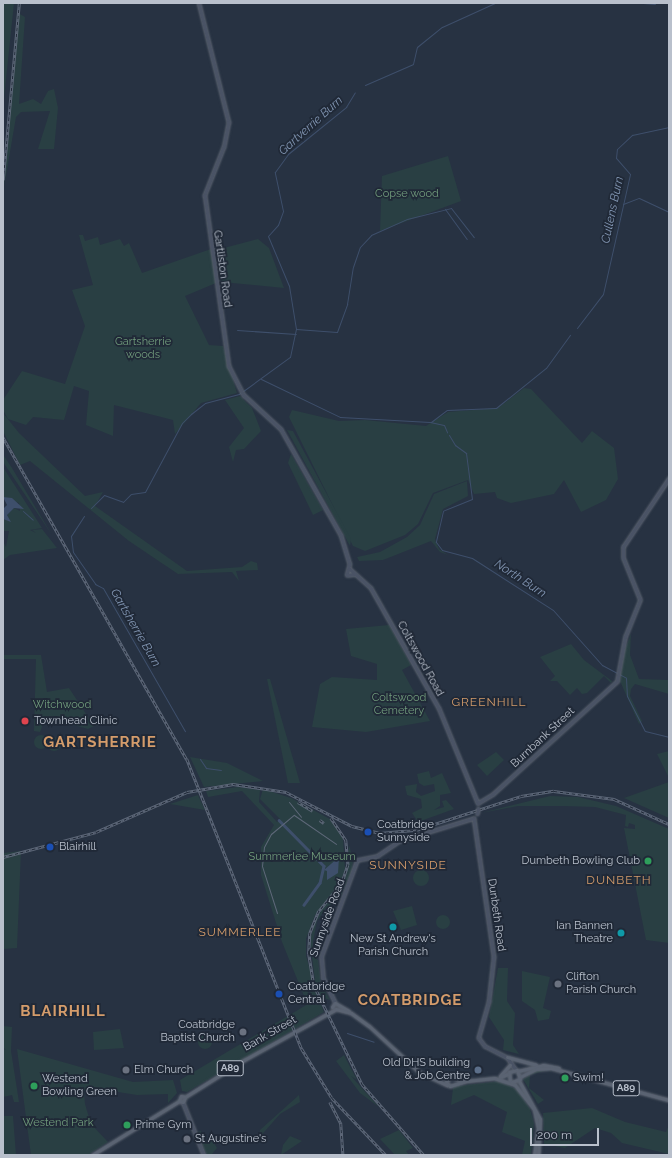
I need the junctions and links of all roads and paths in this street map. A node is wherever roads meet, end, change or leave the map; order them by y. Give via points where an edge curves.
1 (199, 3) edge
2 (669, 478) edge
3 (350, 569) junction
4 (355, 574) junction
5 (478, 803) junction
6 (474, 818) junction
7 (336, 1006) junction
8 (324, 1015) junction
9 (508, 1057) junction
10 (510, 1065) junction
11 (537, 1065) junction
12 (517, 1070) junction
13 (509, 1073) junction
14 (583, 1076) junction
15 (447, 1078) junction
16 (495, 1078) junction
17 (434, 1079) junction
18 (454, 1079) junction
19 (520, 1079) junction
20 (466, 1081) junction
21 (511, 1081) junction
22 (447, 1085) junction
23 (454, 1085) junction
24 (185, 1097) junction
25 (669, 1100) edge
26 (180, 1101) junction
27 (184, 1102) junction
28 (92, 1155) edge
29 (204, 1155) edge
30 (534, 1155) edge
31 (538, 1155) edge

1 - 3 main road, Gartliston Road via 229,122 224,147 205,195 224,340 232,379 244,395 281,430 341,535
2 - 5 main road, Burnbank Street via 625,543 623,558 640,600 625,637 617,681 493,794
3 - 4 main road, Coltswood Road
3 - 4 main road, Coltswood Road via 348,576
4 - 5 main road, Coltswood Road via 371,588 439,708
5 - 6 main road, bridge
6 - 7 main road, Sunnyside Road via 412,836 377,856 358,860 321,957 323,978
6 - 9 main road, Dunbeth Road via 494,956 489,1002 479,1038 485,1046
7 - 8 main road, Bank Street / A89
7 - 8 main road, Bank Street / A89
7 - 17 main road, A89 via 351,1013 419,1072
8 - 24 main road, Bank Street / A89
9 - 10 main road
9 - 11 main road
9 - 12 main road
10 - 13 main road
10 - 16 main road
11 - 12 main road, A89
11 - 14 main road, A89 via 551,1066
12 - 13 main road, A89
12 - 19 main road
13 - 16 main road, A89
13 - 21 main road
14 - 19 main road, A89 via 545,1068
14 - 25 main road, A89
15 - 17 main road, A89
15 - 18 main road, A89
15 - 22 main road
16 - 20 main road, A89
16 - 21 main road, A89
17 - 22 main road, A89
18 - 20 main road, A89
18 - 23 main road
19 - 21 main road, A89
19 - 31 main road via 540,1119
20 - 23 main road, A89
21 - 30 main road via 527,1098 536,1115
22 - 23 main road, A89
24 - 26 main road, Bank Street / A89 via 181,1096
24 - 27 main road
26 - 27 main road
26 - 28 main road, Bank Street / A89
27 - 29 main road

